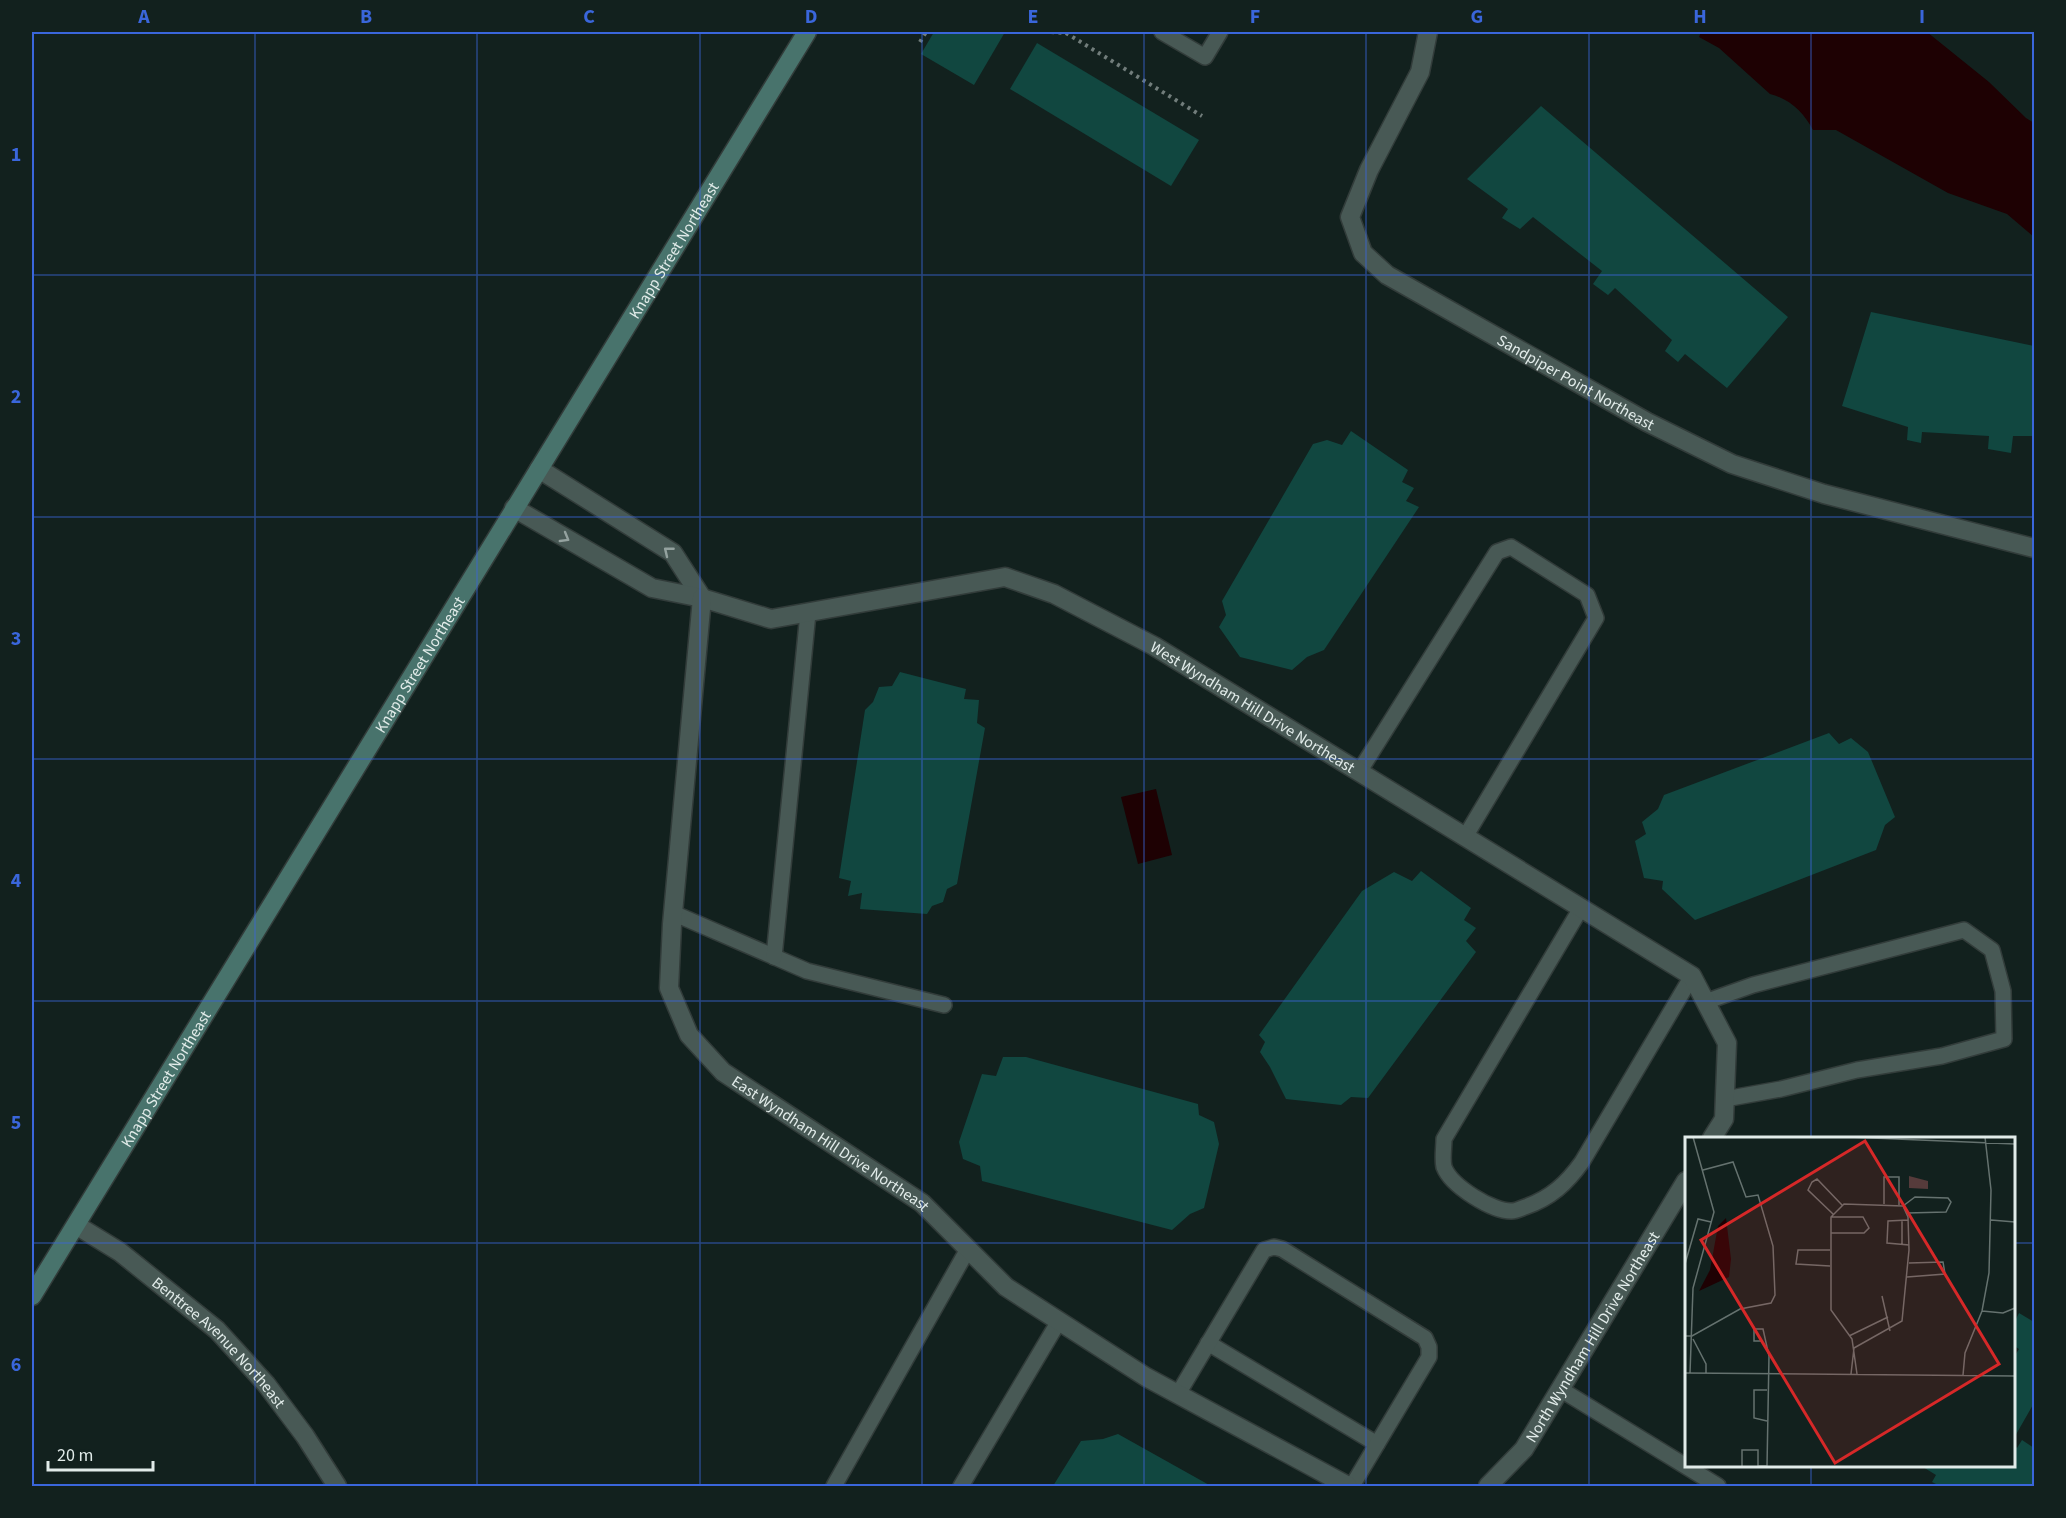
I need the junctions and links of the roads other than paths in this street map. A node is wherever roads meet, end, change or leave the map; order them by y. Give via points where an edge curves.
1 (807, 32) edge
2 (1162, 32) edge
3 (1220, 32) edge
4 (1428, 32) edge
5 (539, 468) junction
6 (514, 508) junction
7 (2034, 548) edge
8 (702, 598) junction
9 (808, 613) junction
10 (1359, 772) junction
11 (1465, 837) junction
12 (1581, 908) junction
13 (673, 913) junction
14 (774, 957) junction
15 (1692, 976) junction
16 (1706, 1002) junction
17 (944, 1005) dead end
18 (1725, 1100) junction
19 (1713, 1137) edge
20 (1685, 1183) edge
21 (75, 1225) junction
22 (968, 1249) junction
23 (32, 1296) edge
24 (1059, 1321) junction
25 (1208, 1343) junction
26 (1560, 1389) junction
27 (1178, 1394) junction
28 (1377, 1444) junction
29 (1685, 1466) edge
30 (1687, 1467) edge
31 (337, 1486) edge
32 (834, 1486) edge
33 (961, 1486) edge
34 (1350, 1486) edge
35 (1491, 1486) edge
36 (1718, 1486) edge

1 - 5 main road, Knapp Street Northeast
2 - 3 lane via 1205,57
4 - 7 street, Sandpiper Point Northeast via 1420,72 1369,170 1350,217 1364,253 1387,275 1647,422 1732,464 1824,494
5 - 6 main road, Knapp Street Northeast
8 -> 5 street via 673,552
6 -> 8 street, West Wyndham Hill Drive Northeast via 652,588
6 - 21 main road, Knapp Street Northeast
8 - 9 street, West Wyndham Hill Drive Northeast via 771,619
8 - 13 street, East Wyndham Hill Drive Northeast
9 - 10 street, West Wyndham Hill Drive Northeast via 1005,577 1054,594 1154,646
9 - 14 lane
10 - 11 street, West Wyndham Hill Drive Northeast
10 - 11 lane via 1497,552 1511,547 1587,595 1596,618
11 - 12 street, West Wyndham Hill Drive Northeast
12 - 15 street, West Wyndham Hill Drive Northeast
12 - 15 lane via 1444,1139 1444,1166 1463,1190 1495,1208 1512,1211 1554,1194 1582,1162
13 - 14 lane
13 - 22 street, East Wyndham Hill Drive Northeast via 669,988 689,1035 723,1072 922,1203
14 - 17 lane via 807,971
15 - 16 street
16 - 18 street via 1727,1043
16 - 18 lane via 1753,985 1964,930 1992,950 2003,990 2004,1039 1942,1056 1857,1070
18 - 19 street via 1724,1119
20 - 26 street, North Wyndham Hill Drive Northeast
21 - 23 main road, Knapp Street Northeast
21 - 31 street, Benttree Avenue Northeast via 120,1252 217,1330 266,1384
22 - 24 street, East Wyndham Hill Drive Northeast via 1006,1287
22 - 32 lane
24 - 27 street, East Wyndham Hill Drive Northeast
24 - 33 lane
25 - 27 lane
25 - 28 lane
25 - 28 lane via 1264,1250 1282,1249 1425,1338 1430,1347 1429,1357
26 - 29 lane
26 - 35 street, North Wyndham Hill Drive Northeast via 1524,1449
27 - 34 street, East Wyndham Hill Drive Northeast
28 - 34 lane
30 - 36 lane

